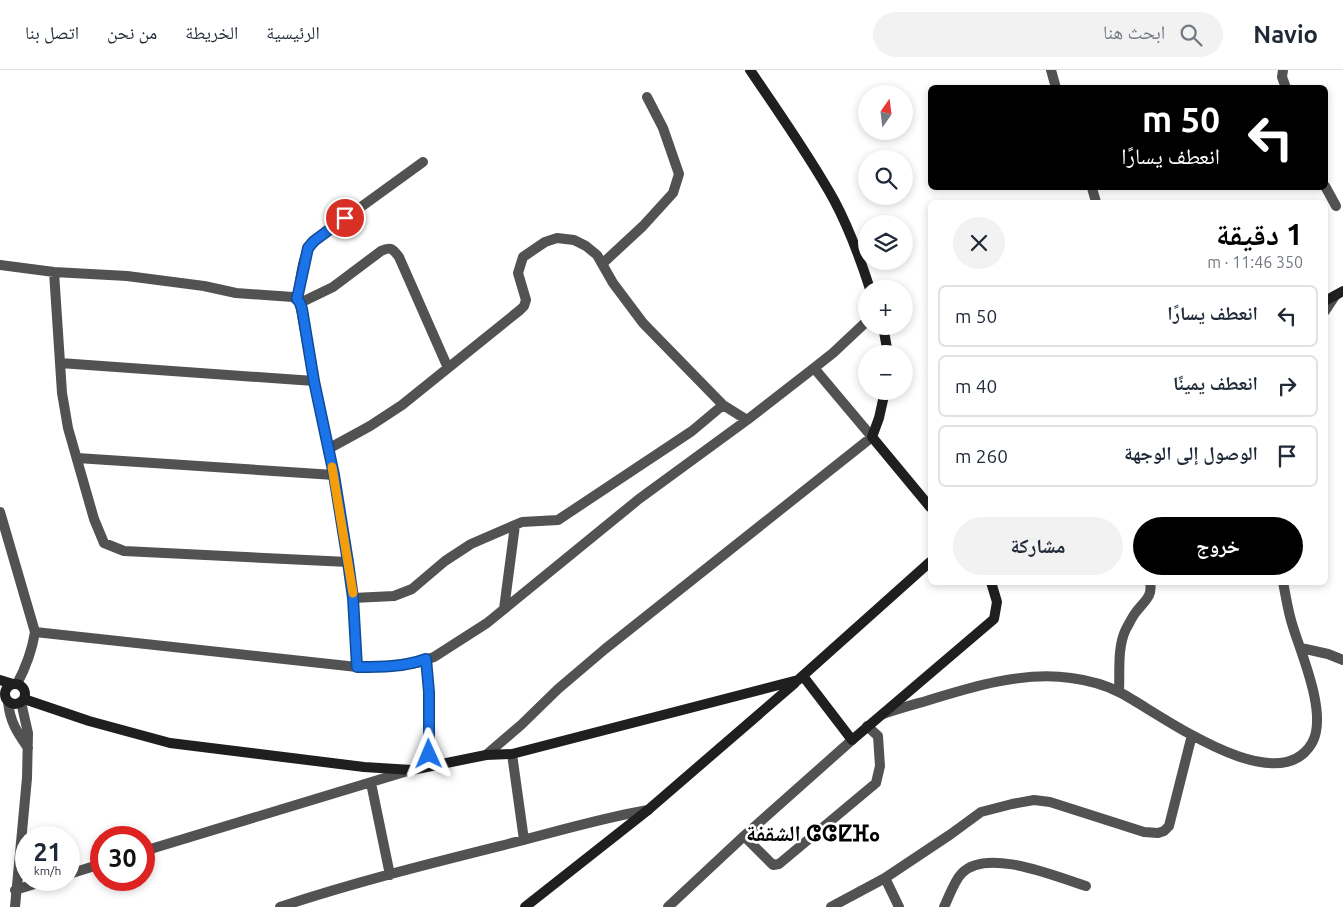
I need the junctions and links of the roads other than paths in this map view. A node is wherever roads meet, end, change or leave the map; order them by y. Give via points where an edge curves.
1 (750, 70) edge
2 (1051, 70) edge
3 (1283, 70) edge
4 (1055, 85) edge
5 (1285, 85) edge
6 (648, 97) dead end
7 (423, 162) dead end
8 (1327, 190) edge
9 (1336, 206) dead end
10 (602, 264) junction
11 (0, 265) edge
12 (54, 272) junction
13 (867, 280) edge
14 (1339, 293) edge
15 (1328, 299) edge
16 (298, 301) junction
17 (1328, 307) edge
18 (858, 330) edge
19 (60, 363) junction
20 (448, 368) junction
21 (814, 368) junction
22 (314, 381) junction
23 (883, 400) edge
24 (723, 406) junction
25 (747, 420) junction
26 (872, 437) junction
27 (328, 449) junction
28 (77, 458) junction
29 (334, 475) junction
30 (928, 505) edge
31 (0, 512) edge
32 (515, 525) junction
33 (348, 562) junction
34 (928, 564) edge
35 (992, 585) edge
36 (1150, 585) edge
37 (1284, 585) edge
38 (353, 598) junction
39 (504, 609) junction
40 (35, 632) junction
41 (1300, 648) junction
42 (426, 659) junction
43 (1343, 660) edge
44 (357, 667) junction
45 (800, 678) junction
46 (0, 680) edge
47 (15, 684) junction
48 (1120, 692) junction
49 (5, 699) edge
50 (22, 701) junction
51 (881, 715) junction
52 (867, 726) junction
53 (1192, 735) junction
54 (852, 740) junction
55 (28, 748) junction
56 (512, 754) junction
57 (486, 755) junction
58 (429, 766) junction
59 (412, 770) junction
60 (371, 784) junction
61 (648, 810) junction
62 (22, 826) edge
63 (744, 836) junction
64 (524, 840) junction
65 (155, 848) edge
66 (390, 875) junction
67 (885, 878) junction
68 (1086, 886) dead end
69 (15, 891) edge
70 (15, 907) edge
71 (280, 907) edge
72 (525, 907) edge
73 (668, 907) edge
74 (831, 907) edge
75 (899, 907) edge
76 (944, 907) edge

1 - 13 main road via 834,201
2 - 4 street
3 - 5 street
6 - 10 street via 679,174 673,193
7 - 16 street via 314,241 305,257
8 - 9 street
10 - 20 street via 597,255 574,240 557,238 545,242 523,257 520,263 518,273 526,300 524,306
10 - 24 street via 643,323
11 - 12 street
12 - 16 street via 127,276 236,293 288,297
12 - 19 street
14 - 15 main road
14 - 17 street
16 - 20 street via 333,287 381,251 393,249
16 - 22 street
18 - 21 street
19 - 22 street
19 - 28 street via 68,428
20 - 27 street via 402,406
21 - 25 street
21 - 26 street
22 - 27 street
23 - 26 main road
24 - 25 street
24 - 32 street via 692,431 566,516 548,522 530,520
25 - 39 street via 639,498
26 - 30 main road
26 - 57 street via 605,649
27 - 29 street
28 - 29 street
28 - 33 street via 100,536 112,548 124,552
29 - 33 street
31 - 40 street
32 - 38 street via 460,550 412,589 394,596
32 - 39 street
33 - 38 street
34 - 45 main road
35 - 51 main road via 998,602 994,619
36 - 48 street via 1149,598 1125,631 1121,649
37 - 41 street
38 - 44 street
39 - 42 street via 450,647
40 - 44 street
40 - 47 street via 30,656
41 - 43 street
41 - 53 street via 1315,700 1316,718 1312,743 1303,754 1290,762 1270,763 1226,751
42 - 44 street via 386,667
42 - 58 street
45 - 54 main road
45 - 56 main road
45 - 61 main road
46 - 47 main road
47 - 49 main road via 6,690
47 - 50 main road via 24,690
48 - 51 street via 1068,677 1007,680 954,692
48 - 53 street
49 - 50 main road via 12,704
49 - 55 street via 9,716
50 - 55 street
50 - 59 main road via 170,743
51 - 52 main road
52 - 54 main road
52 - 63 street via 878,736 880,766 876,783 779,864 774,865
53 - 67 street via 1171,820 1164,831 1144,832 1050,802 1034,800 981,812
54 - 63 street
55 - 62 street
56 - 57 main road
56 - 64 street
57 - 58 main road
58 - 59 main road
59 - 60 street
60 - 65 street
60 - 66 street
61 - 64 street via 594,820
61 - 72 main road
63 - 73 street
64 - 66 street
66 - 71 street
67 - 74 street
67 - 75 street
68 - 76 street via 1017,865 974,865 961,874
69 - 70 street

